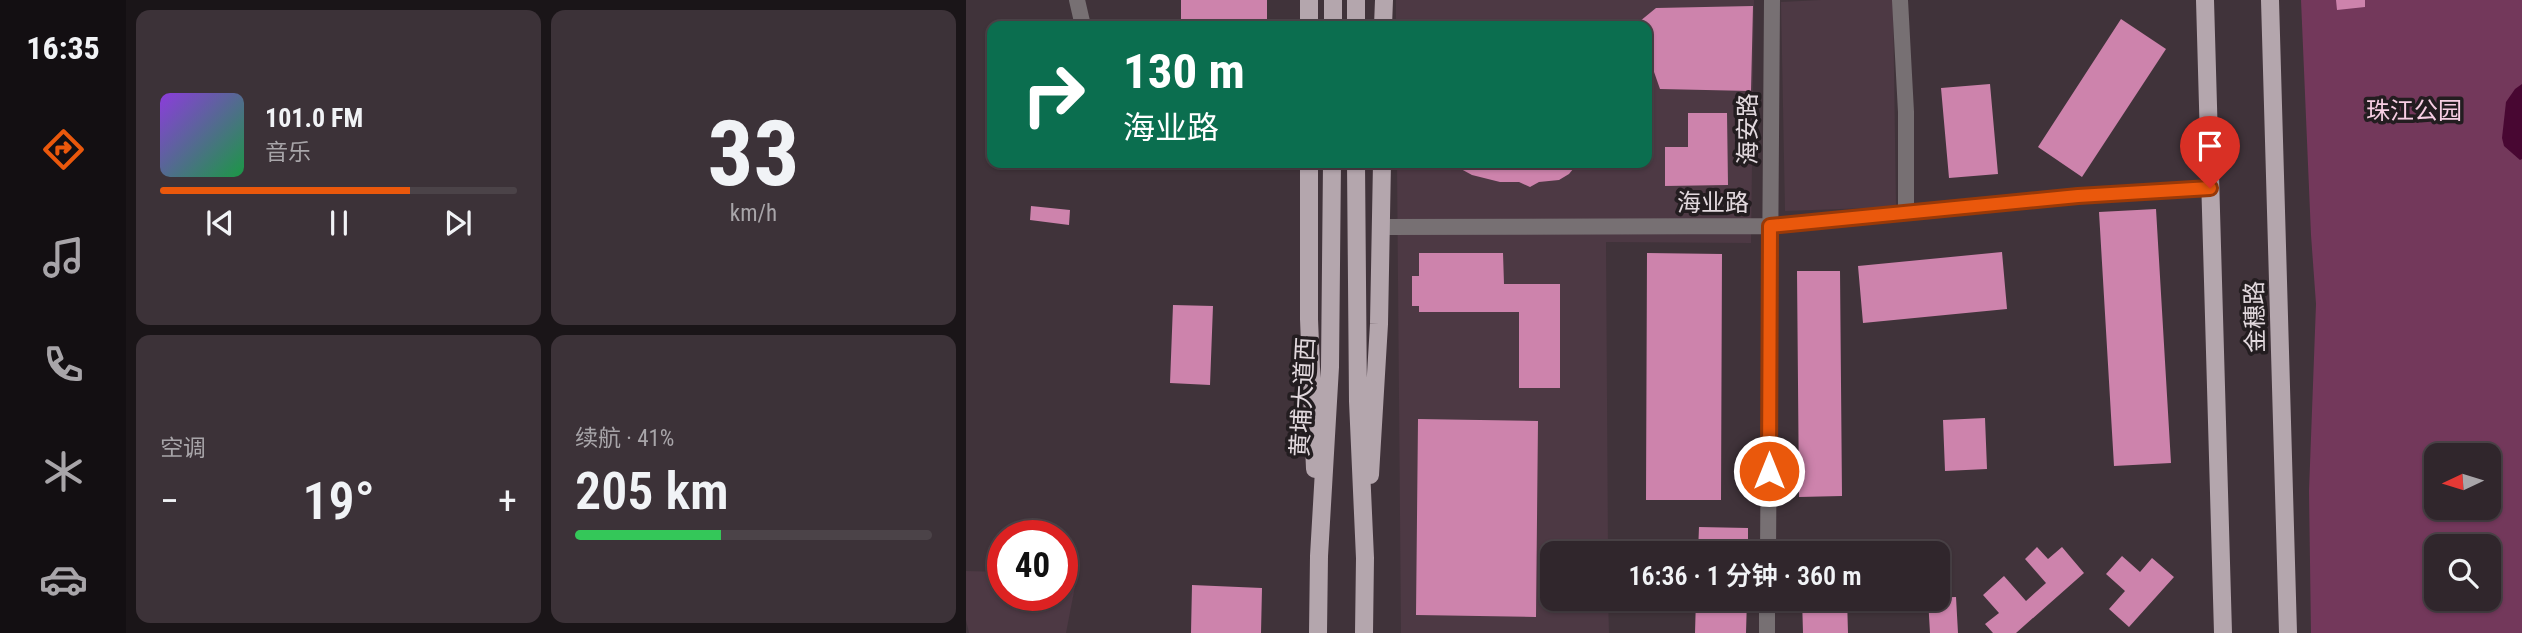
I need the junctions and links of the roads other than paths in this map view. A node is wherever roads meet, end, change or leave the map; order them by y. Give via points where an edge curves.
1 (1077, 0) edge
2 (1309, 0) edge
3 (1333, 0) edge
4 (1356, 0) edge
5 (1384, 0) edge
6 (1772, 0) edge
7 (1900, 0) edge
8 (2205, 0) edge
9 (2270, 0) edge
10 (1082, 21) edge
11 (1309, 21) edge
12 (1333, 21) edge
13 (1356, 21) edge
14 (1383, 21) edge
15 (1309, 168) edge
16 (1332, 168) edge
17 (1356, 168) edge
18 (1382, 168) edge
19 (2210, 188) junction
20 (1906, 212) junction
21 (1770, 226) junction
22 (1381, 227) junction
23 (1768, 541) edge
24 (1319, 556) junction
25 (1364, 558) junction
26 (1768, 611) edge
27 (1318, 633) edge
28 (1364, 633) edge
29 (1767, 633) edge
30 (2223, 633) edge
31 (2288, 633) edge

1 - 10 street
2 - 11 main road
3 - 12 main road
4 - 13 main road
5 - 14 main road
6 - 21 street, 海安路
7 - 20 street
8 - 19 main road, 金穗路
9 - 31 main road, 金穗路
15 - 24 main road via 1311,399
16 - 24 main road, 黄埔大道西 via 1330,367
17 - 25 main road
18 - 22 main road
19 - 20 street, 海业路
19 - 30 main road, 金穗路
20 - 21 street, 海业路
21 - 22 street, 海业路
21 - 23 street, 海安路
22 - 25 main road via 1378,360
24 - 27 main road, 黄埔大道西
25 - 28 main road
26 - 29 street

